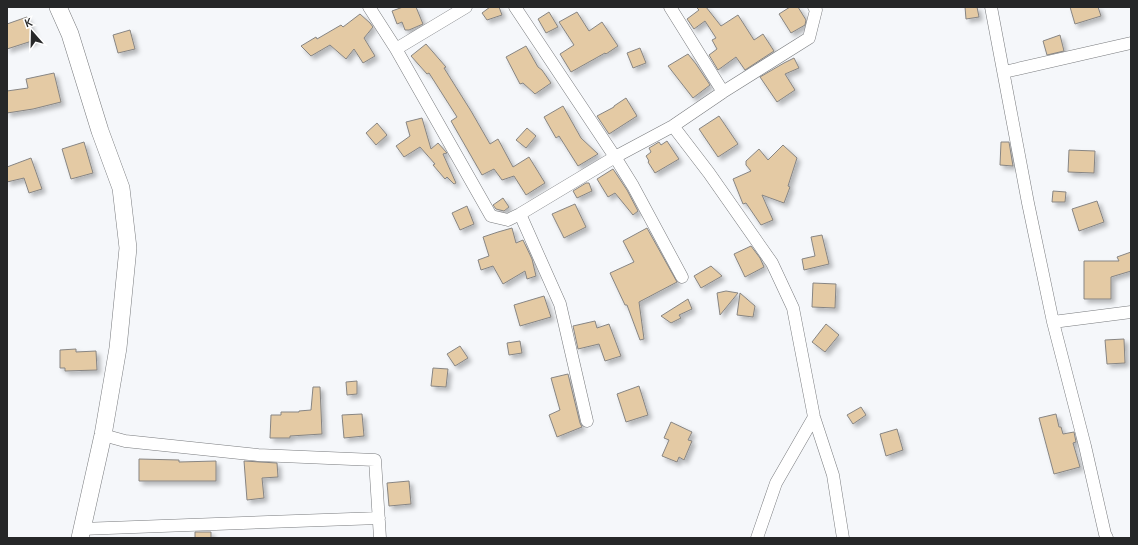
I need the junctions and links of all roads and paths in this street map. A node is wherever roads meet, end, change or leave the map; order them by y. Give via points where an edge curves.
1 (58, 7) edge
2 (369, 7) edge
3 (466, 7) edge
4 (515, 7) edge
5 (670, 7) edge
6 (814, 7) edge
7 (991, 7) edge
8 (1131, 42) edge
9 (396, 50) junction
10 (1004, 72) junction
11 (723, 92) junction
12 (673, 126) junction
13 (615, 157) junction
14 (520, 214) junction
15 (682, 277) dead end
16 (1131, 312) edge
17 (1053, 322) junction
18 (814, 417) junction
19 (587, 421) dead end
20 (103, 435) junction
21 (379, 518) junction
22 (80, 534) edge
23 (380, 538) edge
24 (757, 538) edge
25 (843, 538) edge
26 (1107, 538) edge

1 - 20 main road via 70,34 100,131 121,188 128,248 118,348
2 - 9 street
3 - 9 street
4 - 13 street
5 - 11 street
6 - 11 street via 816,10 809,38
7 - 10 street
8 - 10 street
9 - 14 street via 491,216 508,220
10 - 17 street
11 - 12 street
12 - 13 street
12 - 18 street via 772,263 793,308
13 - 14 street
13 - 15 street
14 - 19 street via 560,304
16 - 17 street
17 - 26 street
18 - 24 street via 776,483
18 - 25 street via 833,475
20 - 21 street via 125,441 258,455 375,460
20 - 22 main road
21 - 22 street
21 - 23 street

